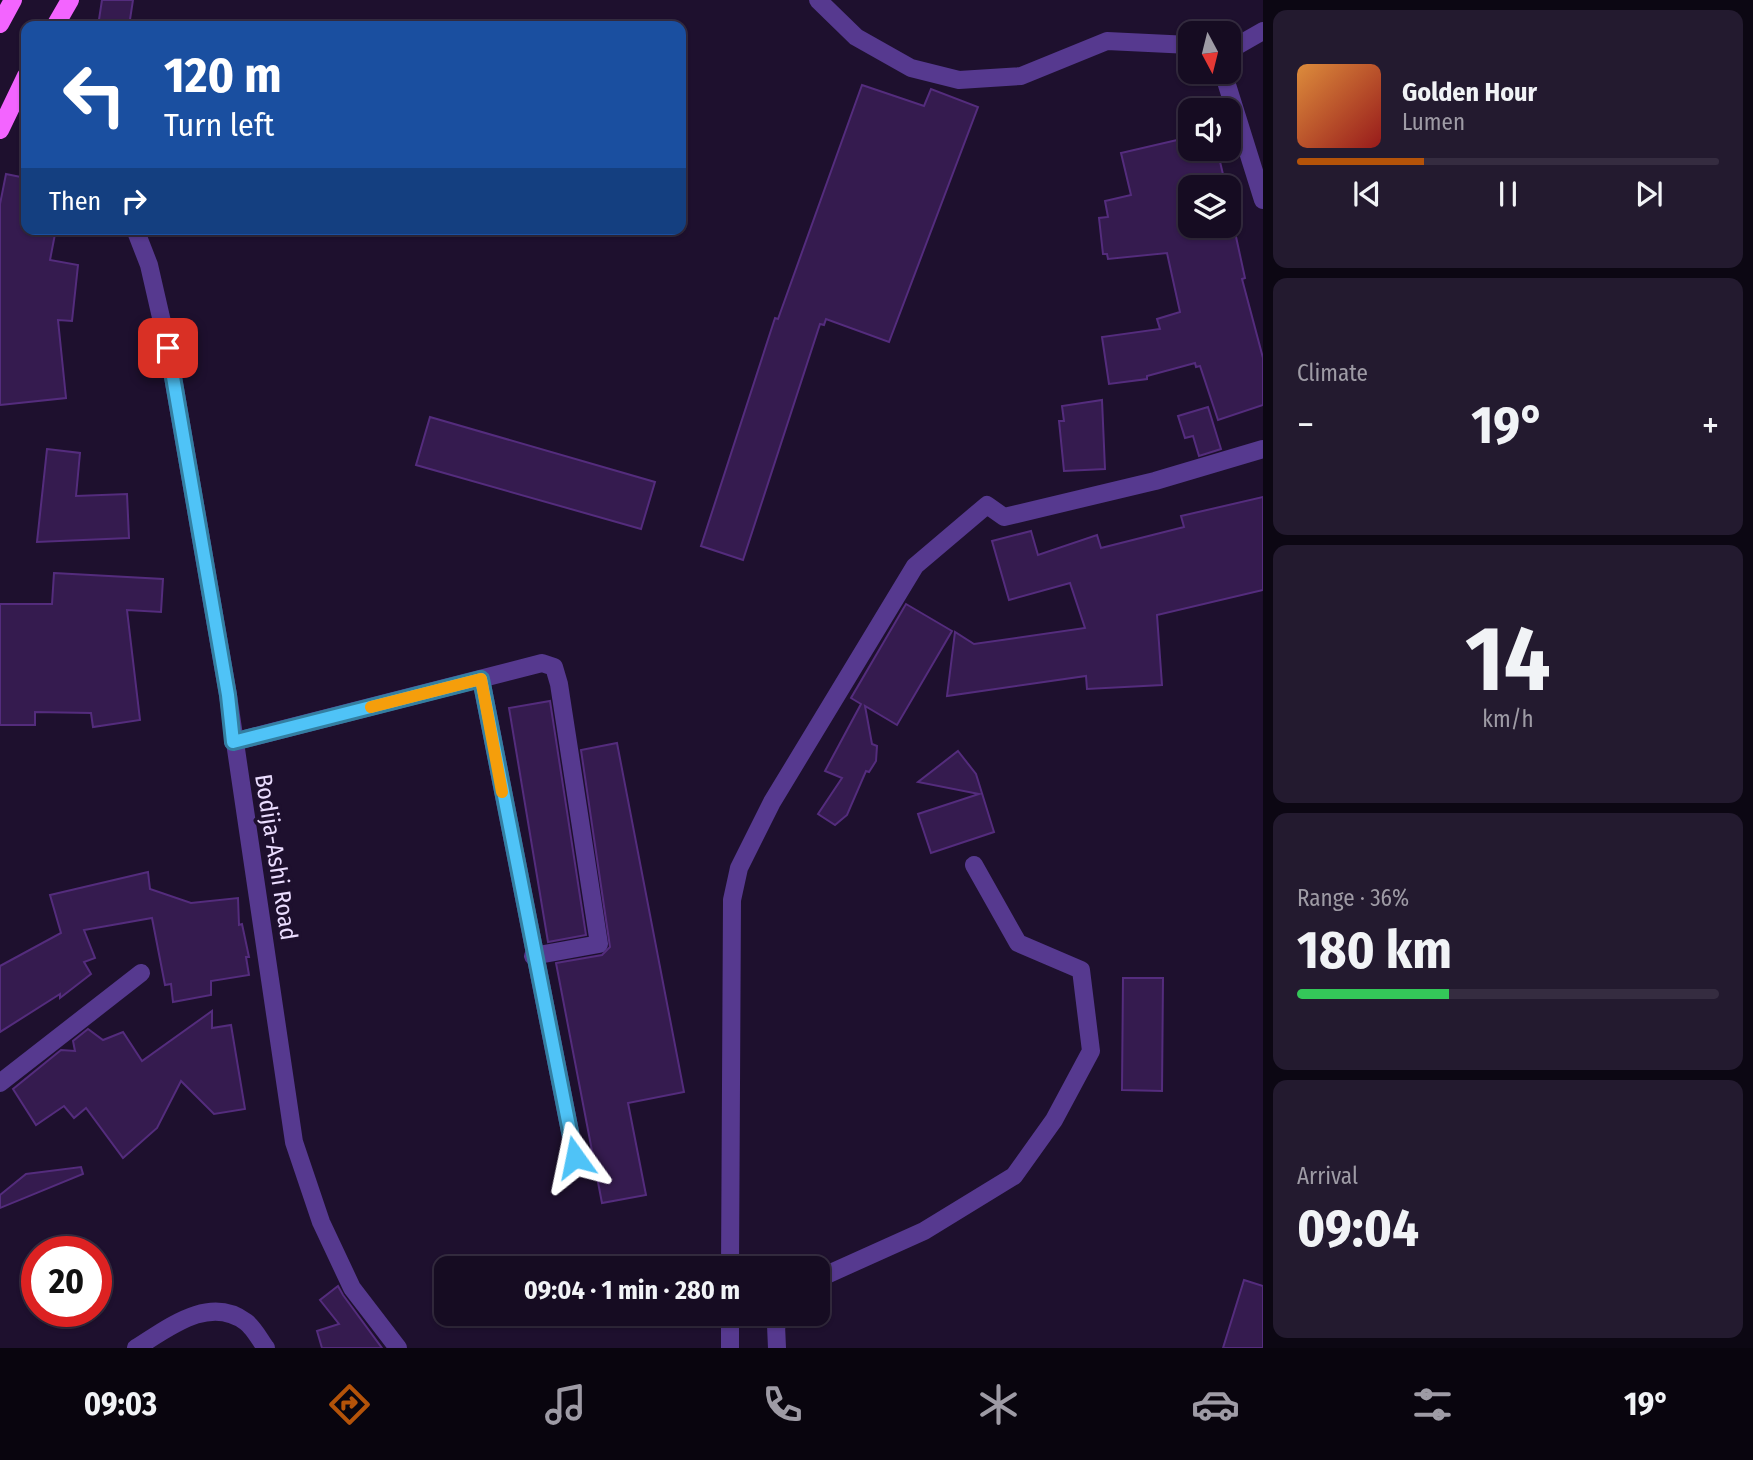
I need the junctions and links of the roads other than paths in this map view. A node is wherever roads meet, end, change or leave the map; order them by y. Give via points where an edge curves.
1 (13, 0) edge
2 (70, 0) edge
3 (818, 0) edge
4 (58, 21) edge
5 (0, 24) edge
6 (1263, 32) edge
7 (1178, 44) edge
8 (1241, 44) edge
9 (1227, 84) edge
10 (21, 93) edge
11 (0, 130) edge
12 (1263, 200) edge
13 (138, 235) edge
14 (1263, 449) edge
15 (481, 679) junction
16 (233, 742) junction
17 (974, 865) dead end
18 (533, 956) junction
19 (141, 973) dead end
20 (0, 1083) edge
21 (575, 1157) dead end
22 (730, 1256) edge
23 (830, 1273) edge
24 (730, 1326) edge
25 (776, 1326) edge
26 (136, 1348) edge
27 (266, 1348) edge
28 (398, 1348) edge
29 (730, 1348) edge
30 (777, 1348) edge

1 - 5 main road
2 - 4 main road
3 - 7 street via 856,37 911,68 959,80 1021,76 1107,41
6 - 8 street
9 - 12 street
10 - 11 main road
13 - 16 street, Bodija-Ashi Road via 161,310
14 - 22 street via 1155,481 1004,517 987,505 915,566 772,802 738,868 732,900
15 - 16 street
15 - 18 street
15 - 18 street via 542,663 554,667 559,684 599,944
16 - 28 street, Bodija-Ashi Road via 294,1142 321,1222 352,1288
17 - 23 street via 1018,943 1081,970 1091,1051 1054,1120 1014,1176 924,1231
18 - 21 street
19 - 20 street
24 - 29 street
25 - 30 street
26 - 27 street via 191,1315 221,1311 246,1322

